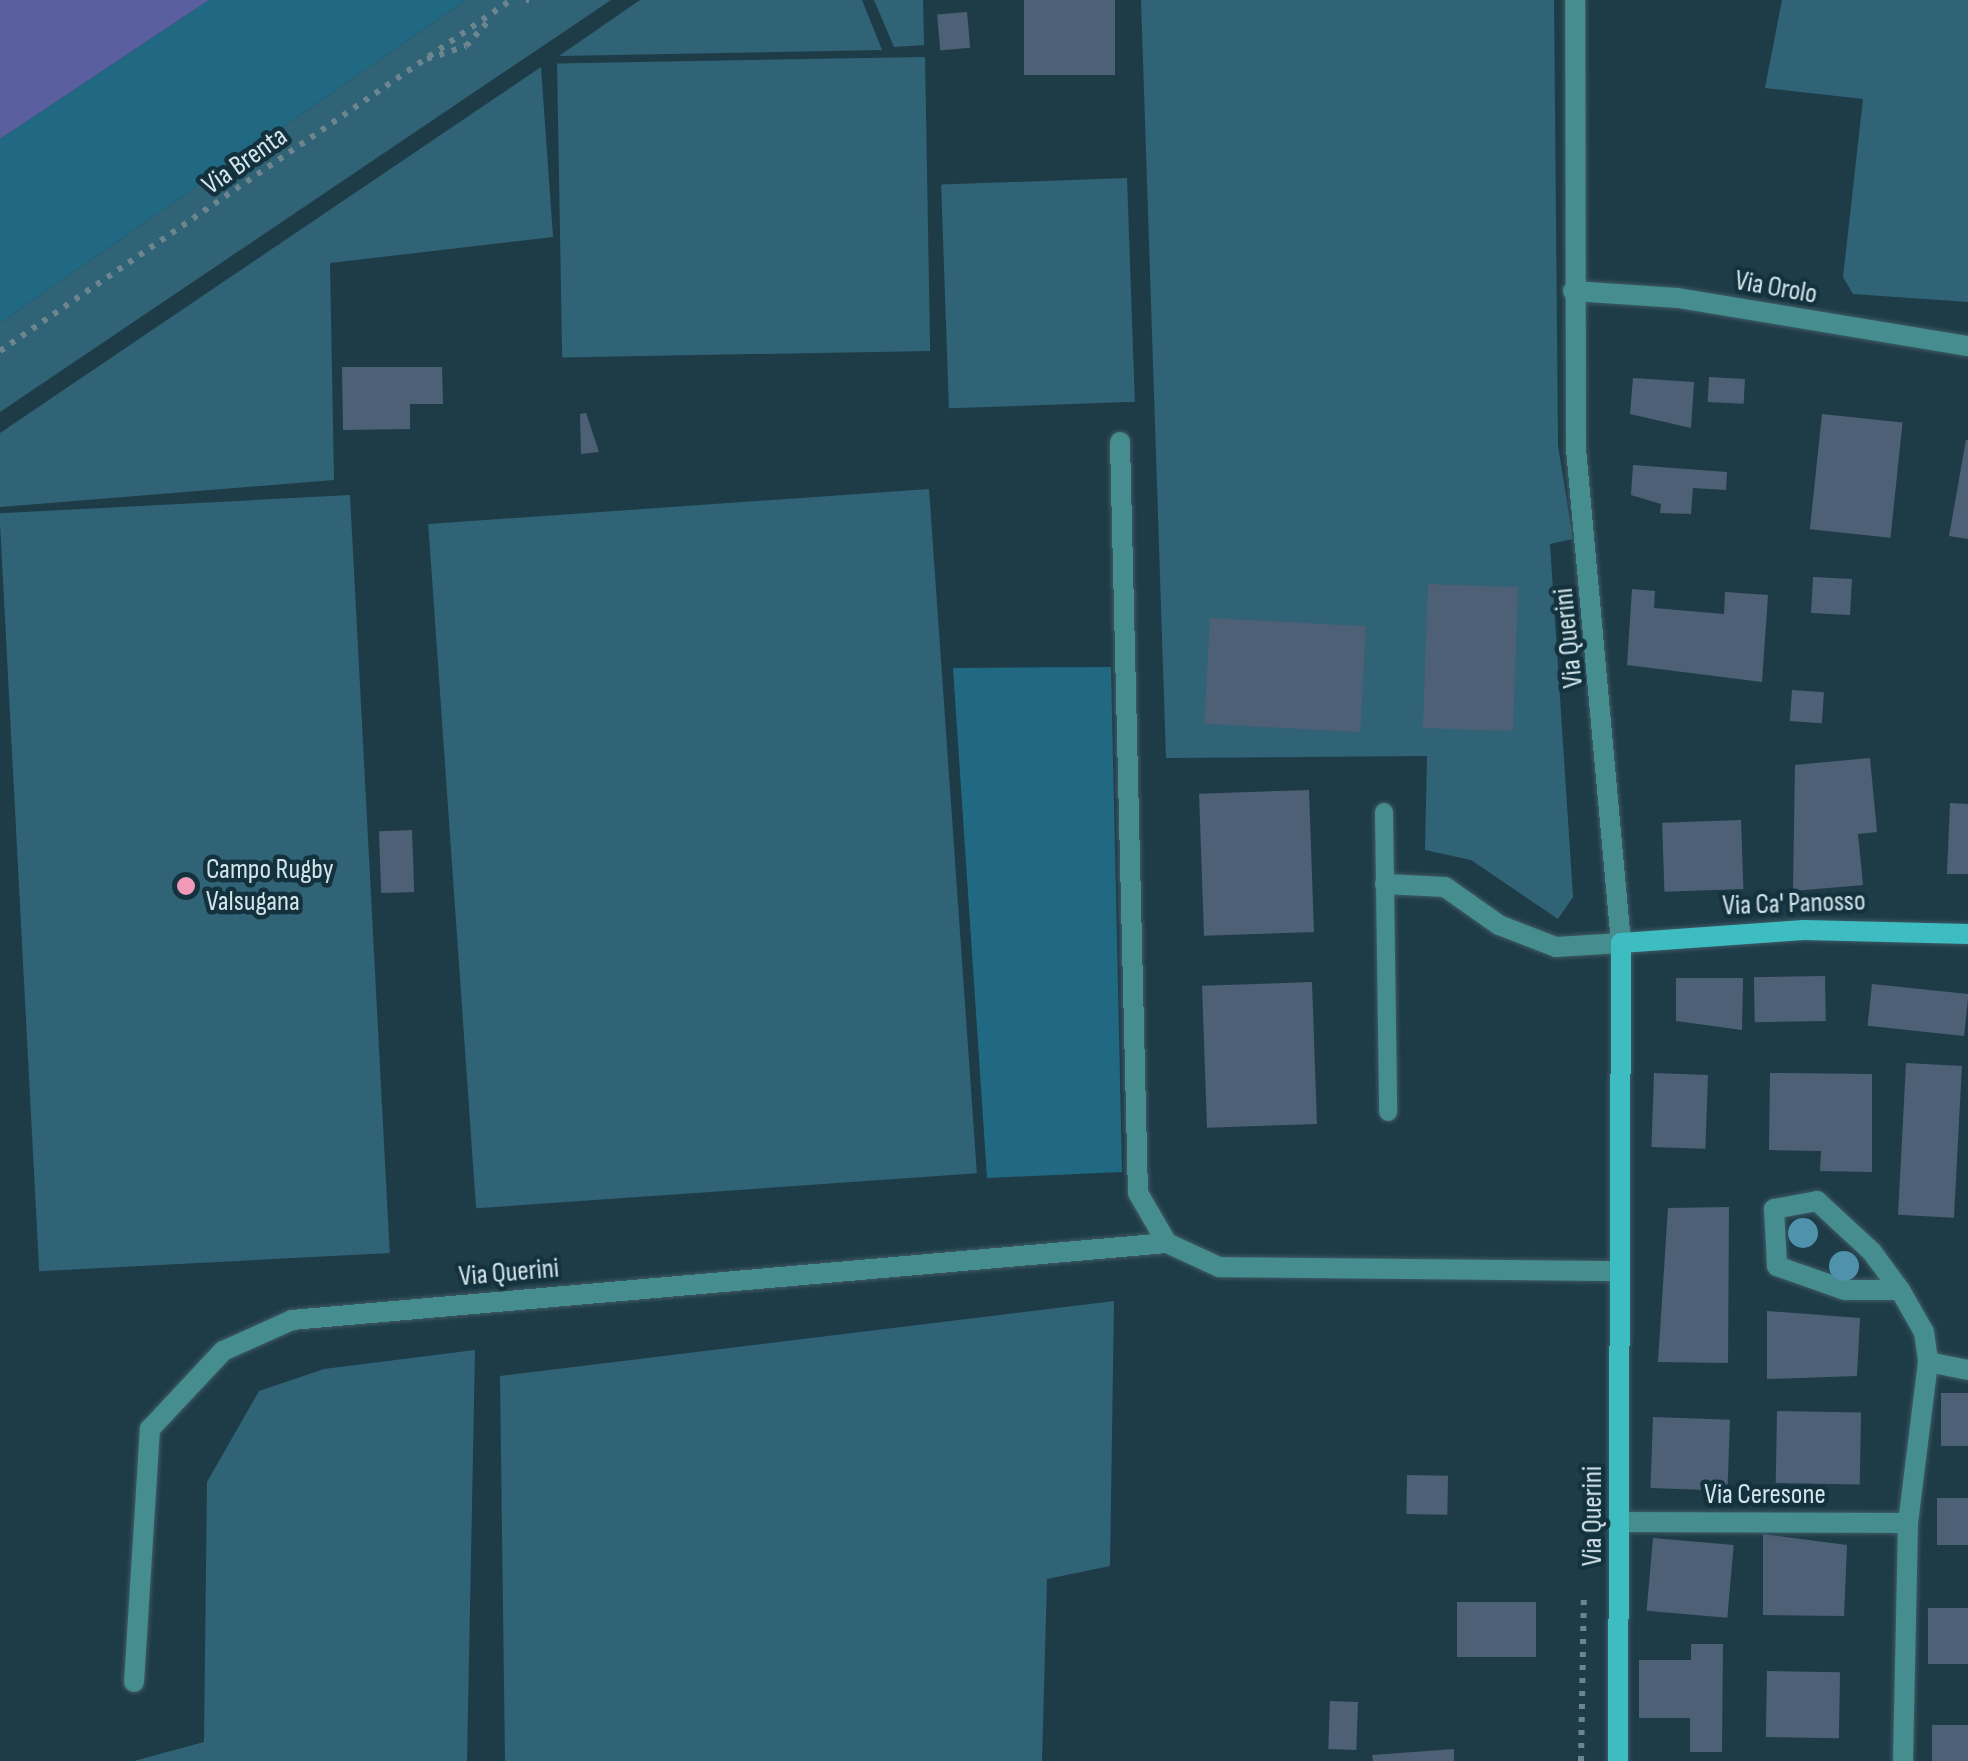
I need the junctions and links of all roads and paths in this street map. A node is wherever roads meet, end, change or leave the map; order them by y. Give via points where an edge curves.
1 (511, 0) edge
2 (1575, 0) edge
3 (1574, 291) junction
4 (1968, 346) edge
5 (0, 351) edge
6 (1120, 442) dead end
7 (1384, 812) dead end
8 (1385, 884) junction
9 (1968, 934) edge
10 (1621, 943) junction
11 (1388, 1112) dead end
12 (1167, 1242) junction
13 (1618, 1271) junction
14 (1900, 1290) junction
15 (1928, 1362) junction
16 (1968, 1370) edge
17 (1621, 1522) junction
18 (1908, 1523) junction
19 (134, 1682) dead end
20 (1618, 1761) edge
21 (1902, 1761) edge

1 - 5 path, Via Brenta
2 - 3 street, Via Querini
3 - 4 street, Via Orolo
3 - 10 street, Via Querini via 1576,448
6 - 12 street via 1138,1193
7 - 8 lane
8 - 10 street via 1445,888 1499,925 1556,947
8 - 11 lane
9 - 10 street, Via Ca' Panosso via 1822,930
10 - 13 street, Via Querini
12 - 13 street via 1219,1267
12 - 19 street, Via Querini via 292,1320 223,1351 150,1430
13 - 17 street, Via Querini
14 - 14 street via 1817,1201 1774,1209 1778,1266 1845,1290
14 - 15 street via 1924,1332
15 - 16 street
15 - 18 street
17 - 18 street, Via Ceresone
17 - 20 street, Via Querini
18 - 21 street

